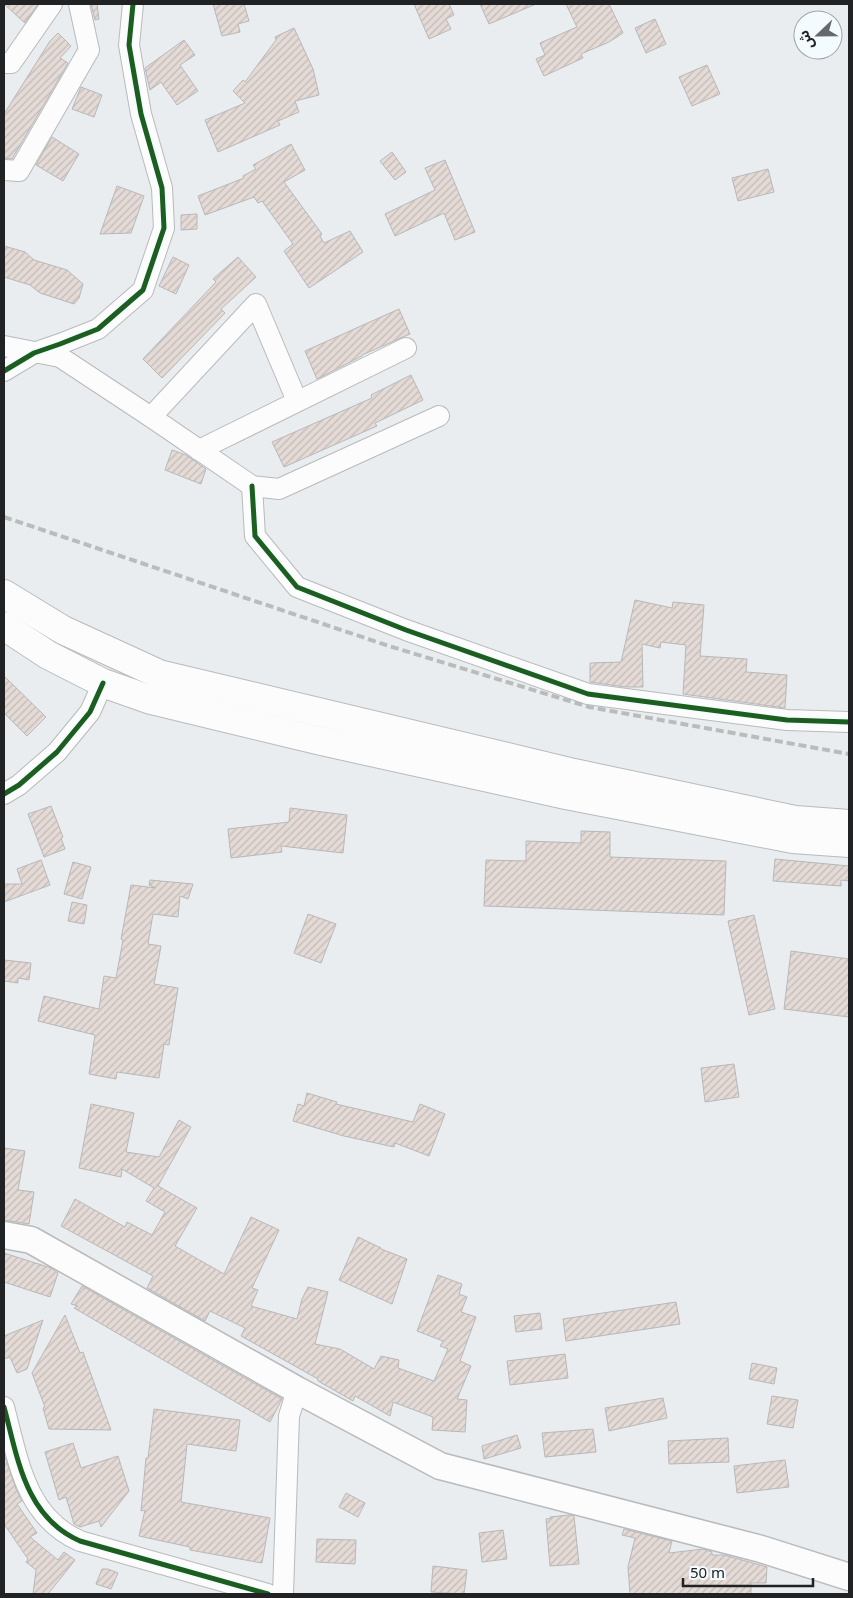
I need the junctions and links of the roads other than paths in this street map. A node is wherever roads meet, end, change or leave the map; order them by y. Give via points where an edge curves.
1 (52, 4) edge
2 (79, 4) edge
3 (133, 4) edge
4 (4, 64) edge
5 (4, 170) edge
6 (4, 346) edge
7 (406, 348) dead end
8 (34, 353) junction
9 (4, 370) edge
10 (297, 401) junction
11 (151, 416) junction
12 (439, 416) dead end
13 (199, 450) junction
14 (252, 486) junction
15 (4, 594) edge
16 (4, 626) edge
17 (103, 683) junction
18 (849, 722) edge
19 (4, 794) edge
20 (849, 824) edge
21 (849, 843) edge
22 (4, 1235) edge
23 (297, 1390) junction
24 (4, 1407) edge
25 (849, 1577) edge
26 (268, 1594) edge
27 (283, 1594) edge

1 - 4 street via 10,63
2 - 5 street via 89,50 19,171
3 - 8 street via 128,45 140,114 162,188 164,228 143,290 98,329
6 - 8 street
7 - 10 street
8 - 9 street
8 - 11 street via 60,357
10 - 11 street via 256,304
10 - 13 street
11 - 13 street
12 - 14 street via 278,489
13 - 14 street
14 - 18 street via 255,536 297,587 406,630 588,694 787,720
15 - 20 highway via 63,630 159,674 574,773 795,820
16 - 17 highway via 48,655
17 - 19 street via 90,712 57,752
17 - 21 highway via 151,700 557,793 793,839
22 - 23 main road via 31,1240
23 - 25 main road via 440,1466 761,1549
23 - 27 street via 289,1416
24 - 26 street via 24,1480 57,1529 80,1541

